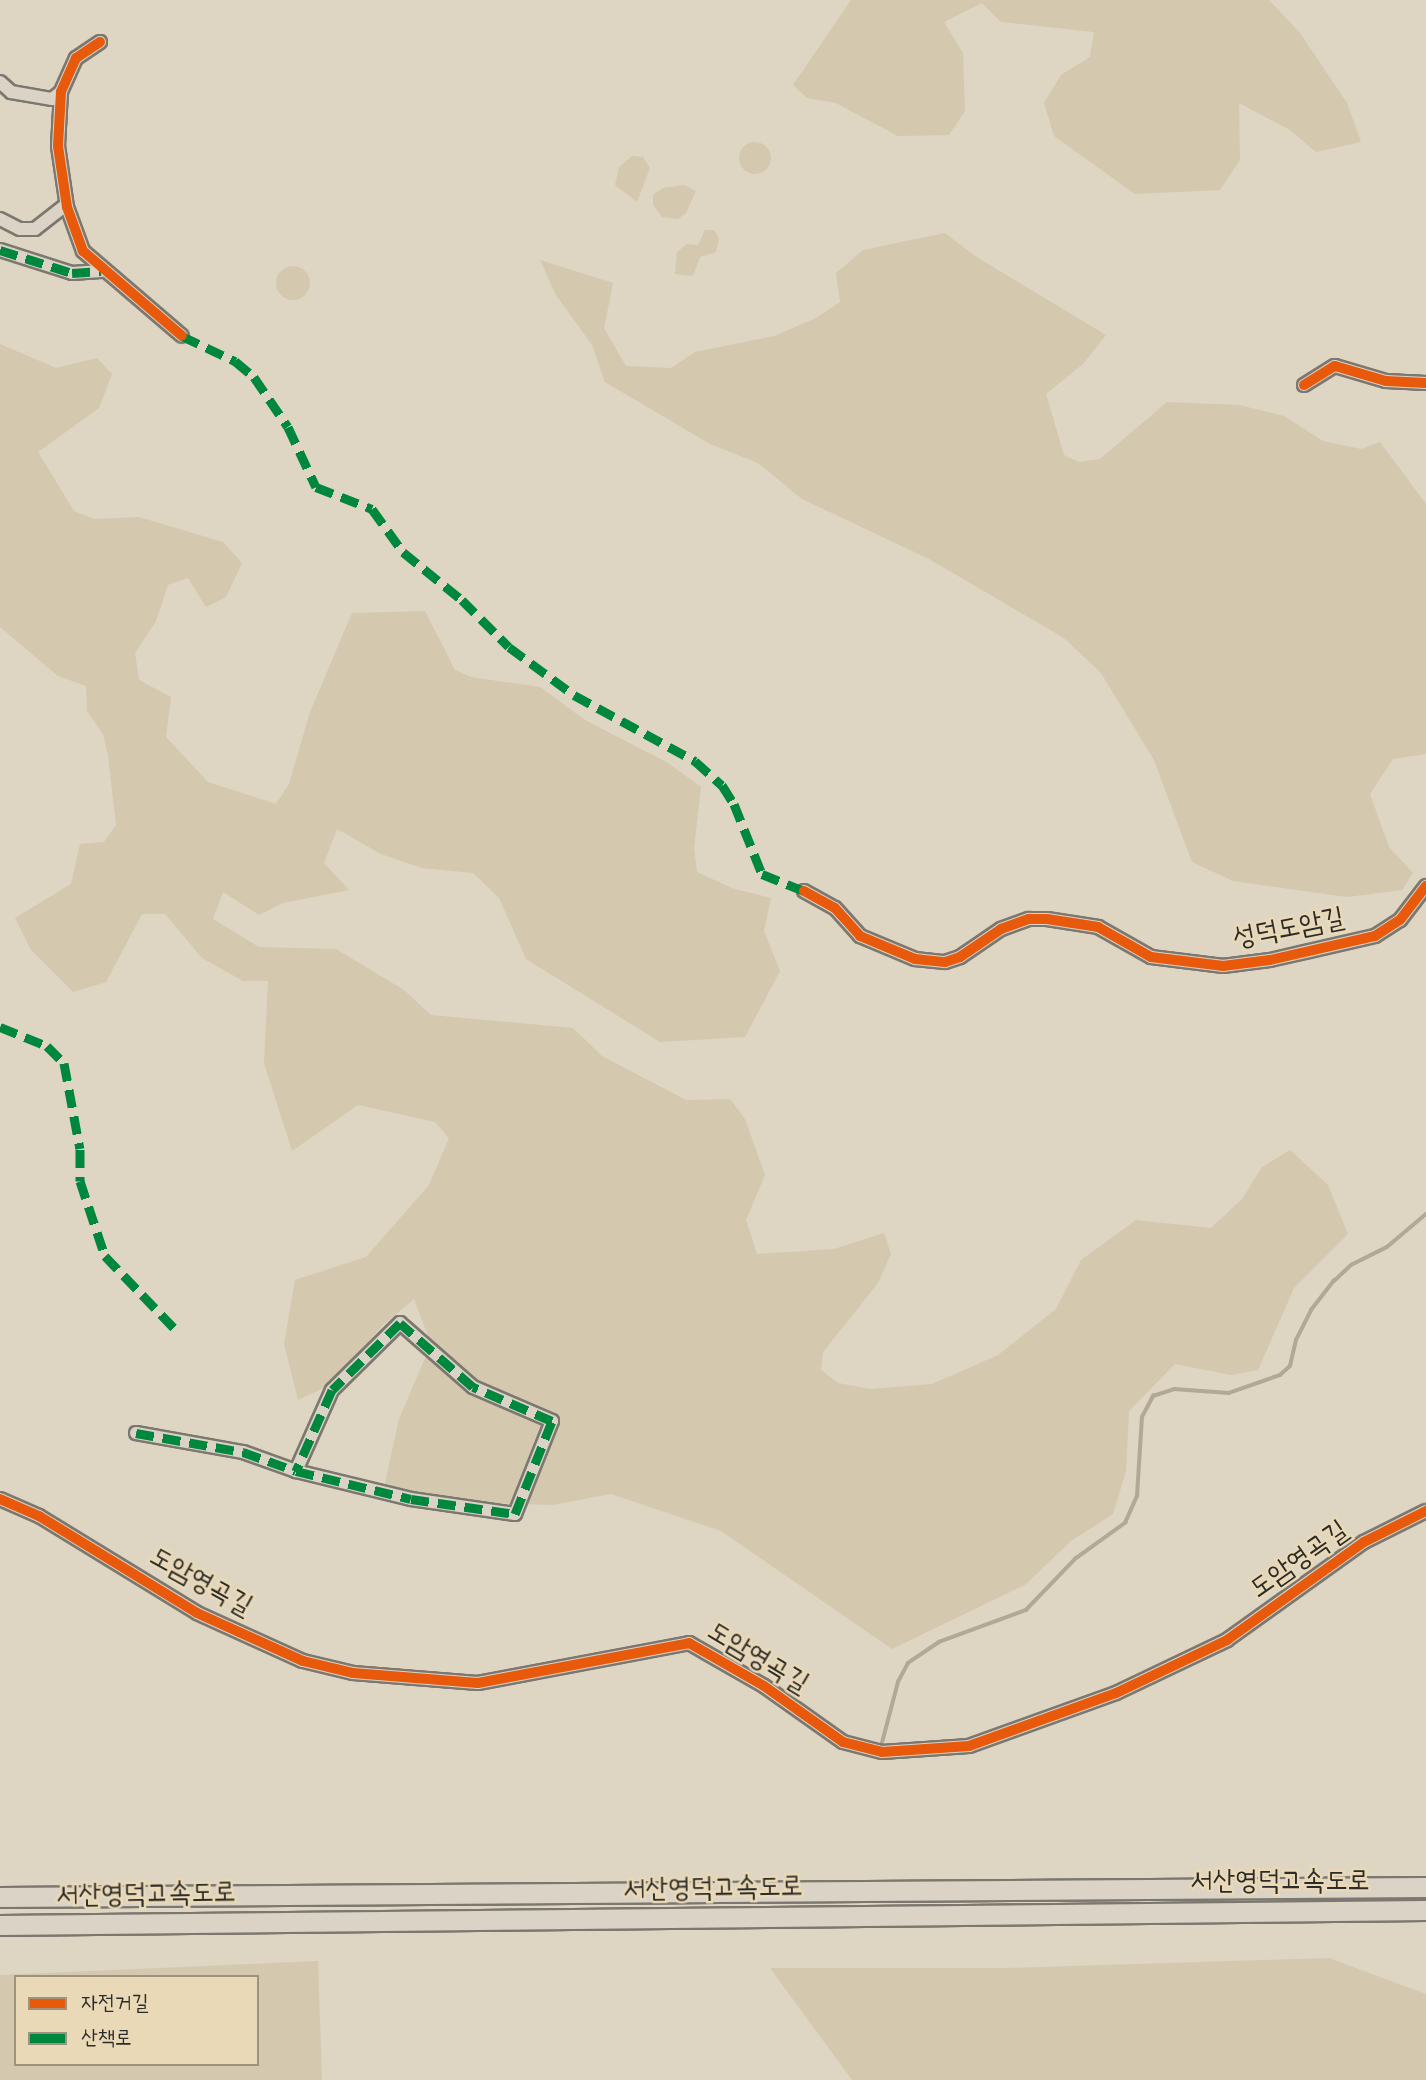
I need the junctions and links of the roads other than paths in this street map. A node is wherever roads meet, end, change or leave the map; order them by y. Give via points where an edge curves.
1 (100, 42) dead end
2 (0, 82) edge
3 (61, 92) junction
4 (66, 205) junction
5 (0, 219) edge
6 (0, 250) edge
7 (101, 271) junction
8 (182, 336) dead end
9 (1426, 383) edge
10 (1304, 385) dead end
11 (1426, 886) edge
12 (804, 891) dead end
13 (136, 1433) dead end
14 (296, 1471) junction
15 (0, 1499) edge
16 (1426, 1511) edge
17 (1426, 1888) edge
18 (0, 1897) edge
19 (1426, 1910) edge
20 (0, 1925) edge

1 - 3 street via 76,58
2 - 3 street via 11,92 52,99
3 - 4 street via 58,146
4 - 5 street via 35,229 20,229
4 - 7 street via 83,251
6 - 7 street via 72,273
7 - 8 street
9 - 10 street via 1386,381 1335,366
11 - 12 street, 성덕도암길 via 1400,920 1374,936 1223,966 1151,957 1098,927 1047,919 1029,919 1001,929 945,962 915,959 860,936 835,908
13 - 14 street via 243,1452
14 - 14 street via 411,1499 515,1514 552,1421 473,1387 400,1323 332,1390
15 - 16 street, 도암영곡길 via 39,1516 197,1613 314,1664 478,1684 689,1643 764,1686 843,1742 881,1752 969,1746 1116,1693 1227,1640 1364,1542
17 - 18 highway, 서산영덕고속도로
19 - 20 highway, 서산영덕고속도로

